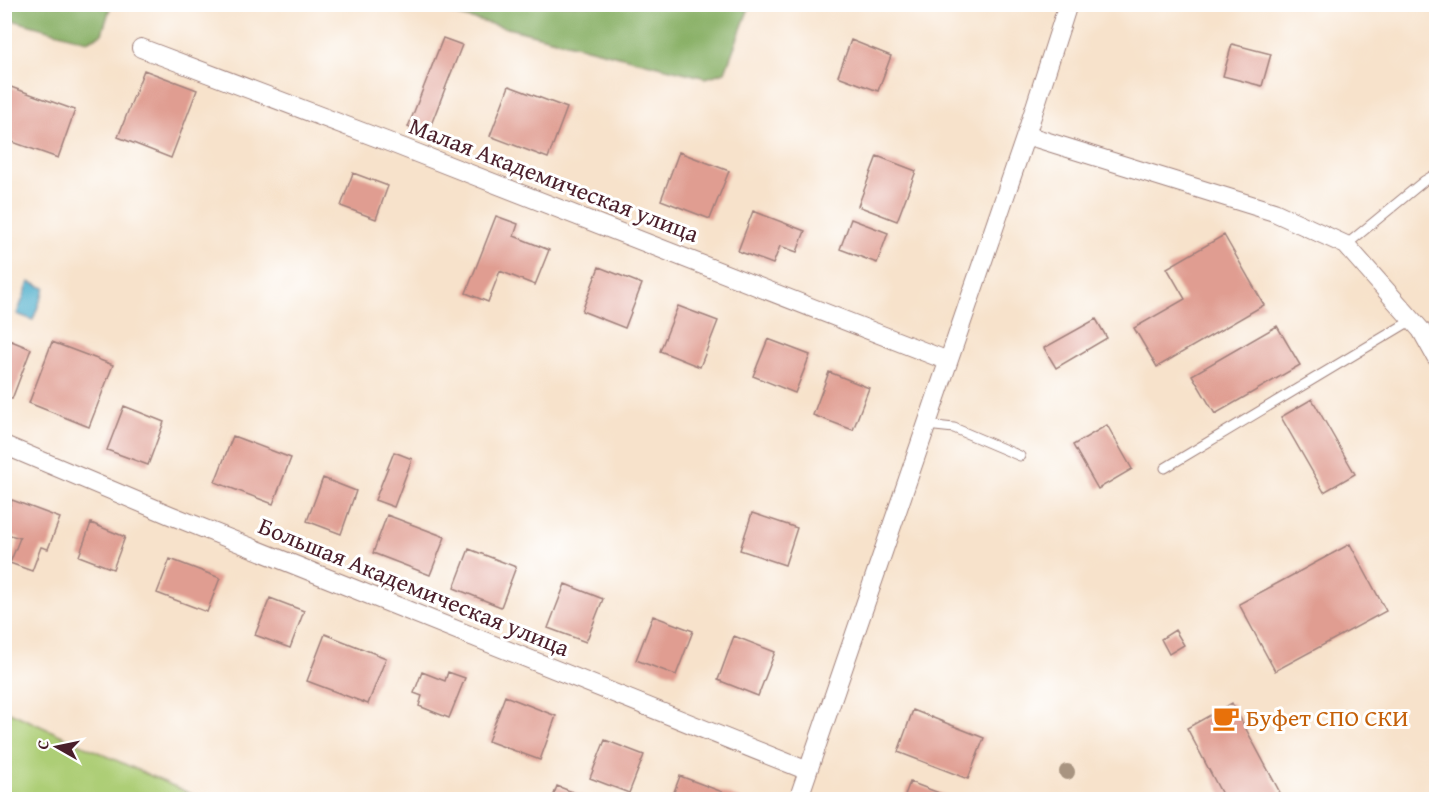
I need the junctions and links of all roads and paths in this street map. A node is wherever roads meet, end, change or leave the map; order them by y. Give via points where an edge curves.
1 (1068, 4) edge
2 (141, 48) dead end
3 (1026, 135) junction
4 (1437, 174) edge
5 (1346, 245) junction
6 (1412, 320) junction
7 (1437, 357) edge
8 (948, 361) junction
9 (926, 425) junction
10 (4, 445) edge
11 (1020, 456) dead end
12 (1165, 468) dead end
13 (808, 771) junction
14 (798, 800) edge

1 - 3 street
2 - 8 street, Малая Академическая улица
3 - 5 street via 1275,212
3 - 8 street
4 - 5 lane
5 - 6 street
6 - 7 street
6 - 12 lane
8 - 9 street
9 - 11 lane via 954,428
9 - 13 street
10 - 13 street, Большая Академическая улица
13 - 14 street

